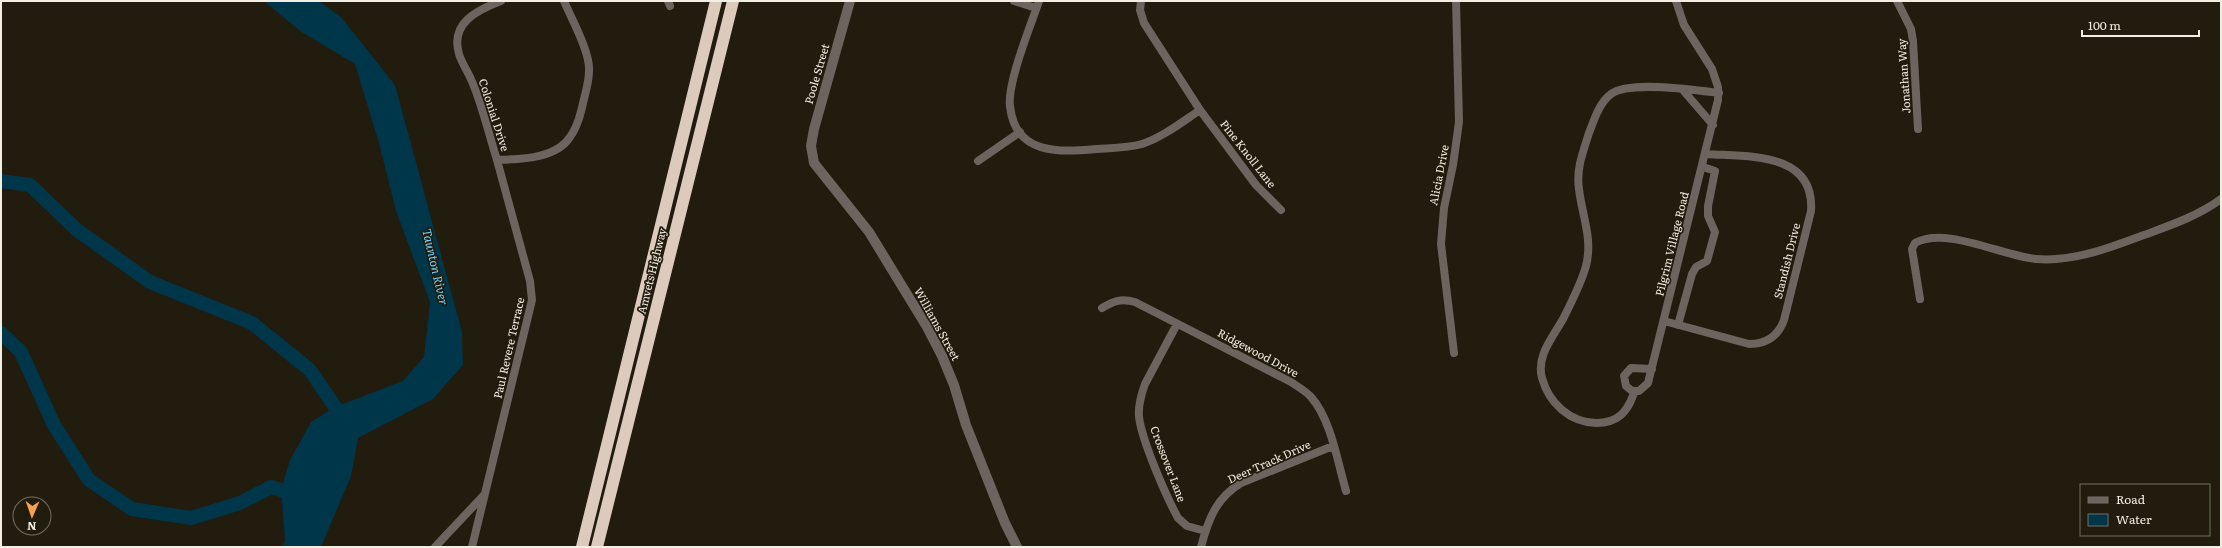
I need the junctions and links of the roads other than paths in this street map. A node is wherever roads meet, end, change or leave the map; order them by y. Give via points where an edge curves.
1 (501, 1) edge
2 (564, 1) edge
3 (716, 1) edge
4 (733, 1) edge
5 (850, 1) edge
6 (1014, 1) edge
7 (1141, 1) edge
8 (1456, 1) edge
9 (1676, 1) edge
10 (1897, 1) edge
11 (1037, 5) edge
12 (1682, 88) junction
13 (1719, 92) junction
14 (1200, 110) junction
15 (1714, 124) junction
16 (1918, 129) dead end
17 (1020, 132) junction
18 (811, 153) joint
19 (1706, 154) junction
20 (497, 160) junction
21 (978, 161) dead end
22 (1703, 167) junction
23 (2221, 200) edge
24 (1282, 210) dead end
25 (1920, 299) dead end
26 (1102, 308) dead end
27 (1664, 321) junction
28 (1177, 324) junction
29 (1678, 325) junction
30 (1454, 353) dead end
31 (1652, 369) junction
32 (1635, 391) junction
33 (1332, 446) junction
34 (1346, 491) dead end
35 (485, 494) junction
36 (1205, 531) junction
37 (435, 547) edge
38 (472, 547) edge
39 (582, 547) edge
40 (597, 547) edge
41 (1017, 547) edge
42 (1201, 547) edge

1 - 20 street, Colonial Drive via 467,19 460,28 457,42
2 - 20 street, Colonial Drive via 589,67 584,99 573,132 565,143 543,154 523,159
3 - 39 highway, Amvets Highway
4 - 40 highway, Amvets Highway
5 - 18 street, Poole Street via 814,129
6 - 11 street
7 - 14 street, Pine Knoll Lane via 1140,10 1144,23
8 - 30 street, Alicia Drive via 1459,122 1444,208 1441,244
9 - 13 street, Pilgrim Village Road via 1684,25 1712,69
10 - 16 street, Jonathan Way via 1909,24 1913,41
11 - 17 street via 1010,92 1012,116
12 - 13 street, Pilgrim Village Road
12 - 15 street
12 - 32 street, Pilgrim Village Road via 1649,87 1619,90 1607,97 1598,110 1579,168 1579,194 1589,238 1586,265 1542,363 1543,379 1555,402 1566,415 1583,421 1600,422 1617,418 1628,408
13 - 15 street, Pilgrim Village Road
14 - 17 street via 1151,140 1132,146 1053,151 1037,146
14 - 24 street, Pine Knoll Lane via 1253,181
15 - 19 street, Pilgrim Village Road
17 - 21 street
18 - 41 street, Williams Street via 821,173 868,232 935,341 1005,523
19 - 22 street, Pilgrim Village Road
19 - 29 street, Standish Drive via 1768,158 1782,162 1807,185 1811,197 1811,211 1784,320 1778,333 1765,342 1749,344
20 - 35 street, Paul Revere Terrace via 532,295 529,318
22 - 27 street, Pilgrim Village Road
22 - 29 street via 1715,171 1708,206 1708,216 1715,232 1707,260 1696,267 1692,274
23 - 25 street via 2181,221 2092,253 2069,258 2013,256 1964,242 1939,238 1920,240 1915,242 1912,249
26 - 28 street, Ridgewood Drive via 1115,301 1130,300
27 - 29 street, Standish Drive
27 - 31 street, Pilgrim Village Road
28 - 33 street, Ridgewood Drive via 1303,390 1319,408
28 - 36 street, Crossover Lane via 1145,384 1139,416 1144,436 1178,518 1187,526
31 - 32 street, Pilgrim Village Road via 1646,386
31 - 32 street via 1634,366 1625,373 1624,383 1628,389
33 - 34 street, Ridgewood Drive
33 - 36 street, Deer Track Drive via 1229,490 1212,513
35 - 37 street, Paul Revere Terrace
35 - 38 street, Paul Revere Terrace
36 - 42 street, Deer Track Drive

